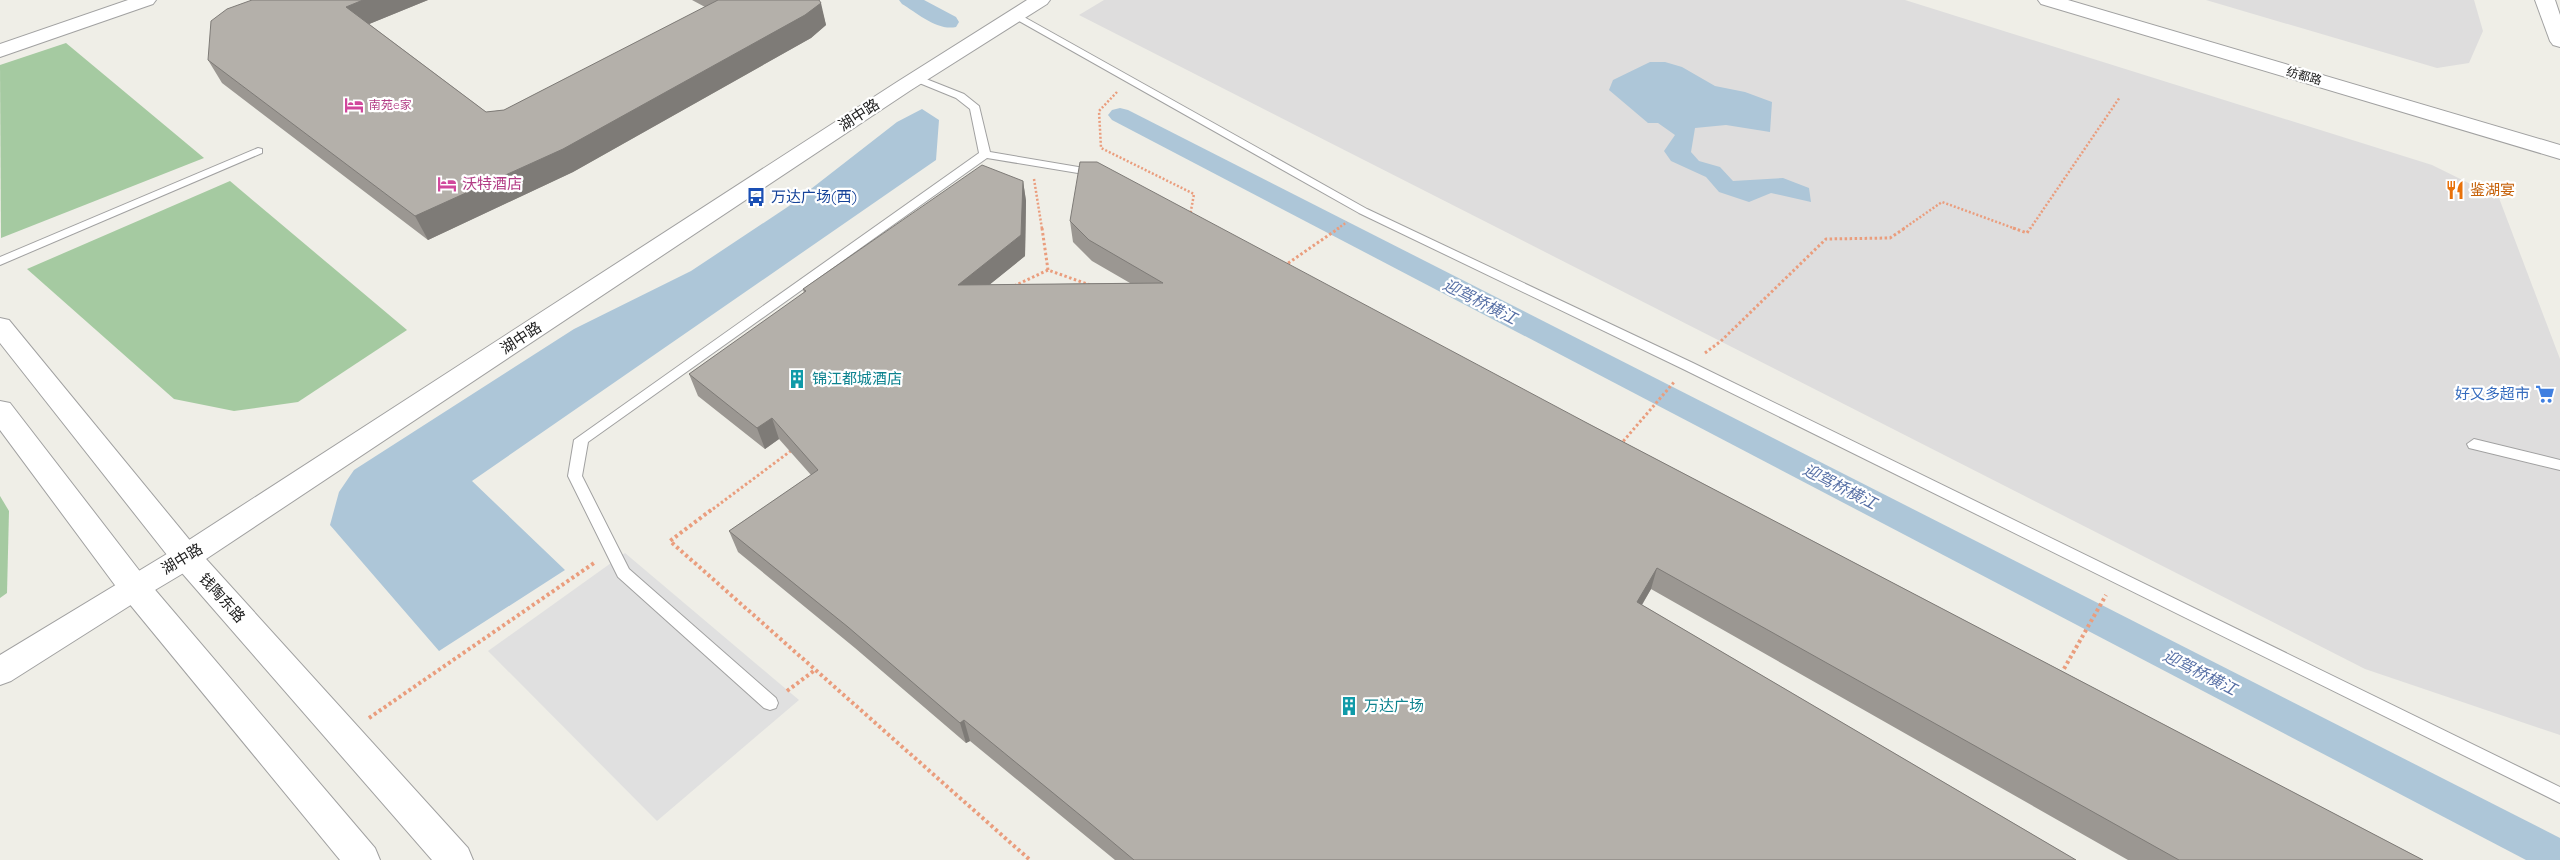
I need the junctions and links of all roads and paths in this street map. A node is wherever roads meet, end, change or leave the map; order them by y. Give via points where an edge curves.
1 (146, 0) edge
2 (1040, 0) edge
3 (2048, 0) edge
4 (2545, 0) edge
5 (1015, 15) junction
6 (2560, 41) edge
7 (0, 51) edge
8 (916, 78) junction
9 (2120, 97) dead end
10 (1109, 99) dead end
11 (258, 152) dead end
12 (2560, 152) edge
13 (985, 154) junction
14 (1032, 163) junction
15 (1111, 181) edge
16 (1348, 222) dead end
17 (1189, 223) edge
18 (0, 261) edge
19 (1048, 270) junction
20 (1278, 270) edge
21 (1092, 286) edge
22 (1011, 287) edge
23 (0, 326) edge
24 (1688, 366) junction
25 (0, 410) edge
26 (2474, 444) dead end
27 (797, 446) edge
28 (1617, 449) edge
29 (2560, 465) edge
30 (611, 551) junction
31 (186, 558) junction
32 (2117, 578) junction
33 (134, 587) junction
34 (815, 670) junction
35 (0, 672) edge
36 (2059, 677) edge
37 (770, 704) joint
38 (337, 727) junction
39 (2560, 795) edge
40 (362, 860) edge
41 (455, 860) edge
42 (1030, 860) edge

1 - 7 street
2 - 5 street, 湖中路
3 - 12 street, 纺都路
4 - 6 street
5 - 8 street, 湖中路
5 - 24 lane via 1363,211
8 - 13 lane via 960,96 976,108
8 - 31 street, 湖中路
9 - 24 path via 2027,233 1942,202 1890,238 1826,239 1721,341
10 - 17 path via 1099,111 1101,148 1194,194
11 - 18 lane
13 - 14 lane
13 - 30 lane via 581,440 576,476
14 - 15 lane via 1093,172
14 - 19 path
16 - 20 path
19 - 21 path
19 - 22 path
23 - 31 street, 钱陶东路
24 - 28 path
24 - 32 lane
25 - 33 street
26 - 29 lane
27 - 34 path via 670,541
30 - 37 lane via 623,574
30 - 38 path
31 - 33 street, 湖中路
31 - 38 street, 钱陶东路
32 - 36 path
32 - 39 lane
33 - 35 street, 湖中路
33 - 40 street
34 - 37 path
34 - 42 path
38 - 41 street, 钱陶东路

